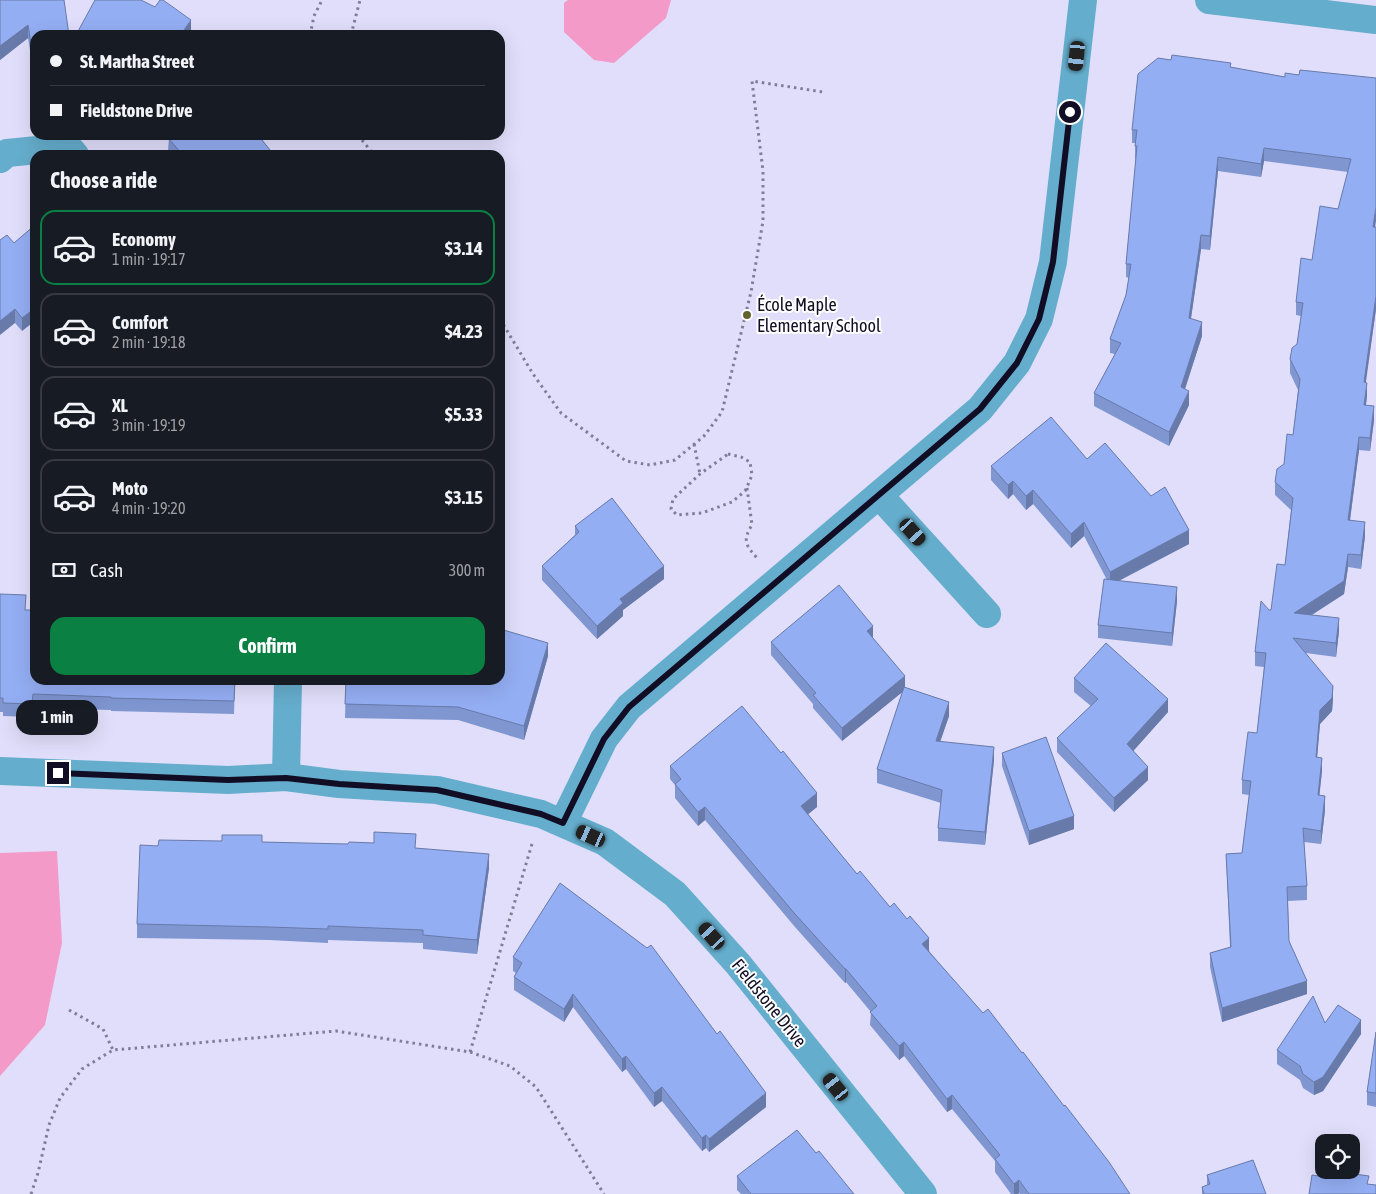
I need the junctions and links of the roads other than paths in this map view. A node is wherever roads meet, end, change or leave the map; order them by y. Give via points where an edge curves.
1 (1083, 0) edge
2 (1209, 0) edge
3 (1376, 20) edge
4 (38, 150) edge
5 (71, 150) edge
6 (30, 151) edge
7 (0, 159) edge
8 (879, 495) junction
9 (987, 614) dead end
10 (288, 685) edge
11 (0, 771) edge
12 (286, 778) junction
13 (552, 819) junction
14 (922, 1194) edge

1 - 8 street via 1053,262 1039,319 1017,363 980,409
2 - 3 street
4 - 5 street via 68,147
6 - 7 street via 7,153
8 - 9 street
8 - 13 street via 629,707
10 - 12 street
11 - 12 street, Fieldstone Drive via 228,780
12 - 13 street, Fieldstone Drive via 437,790
13 - 14 street, Fieldstone Drive via 605,842 675,894 738,964

